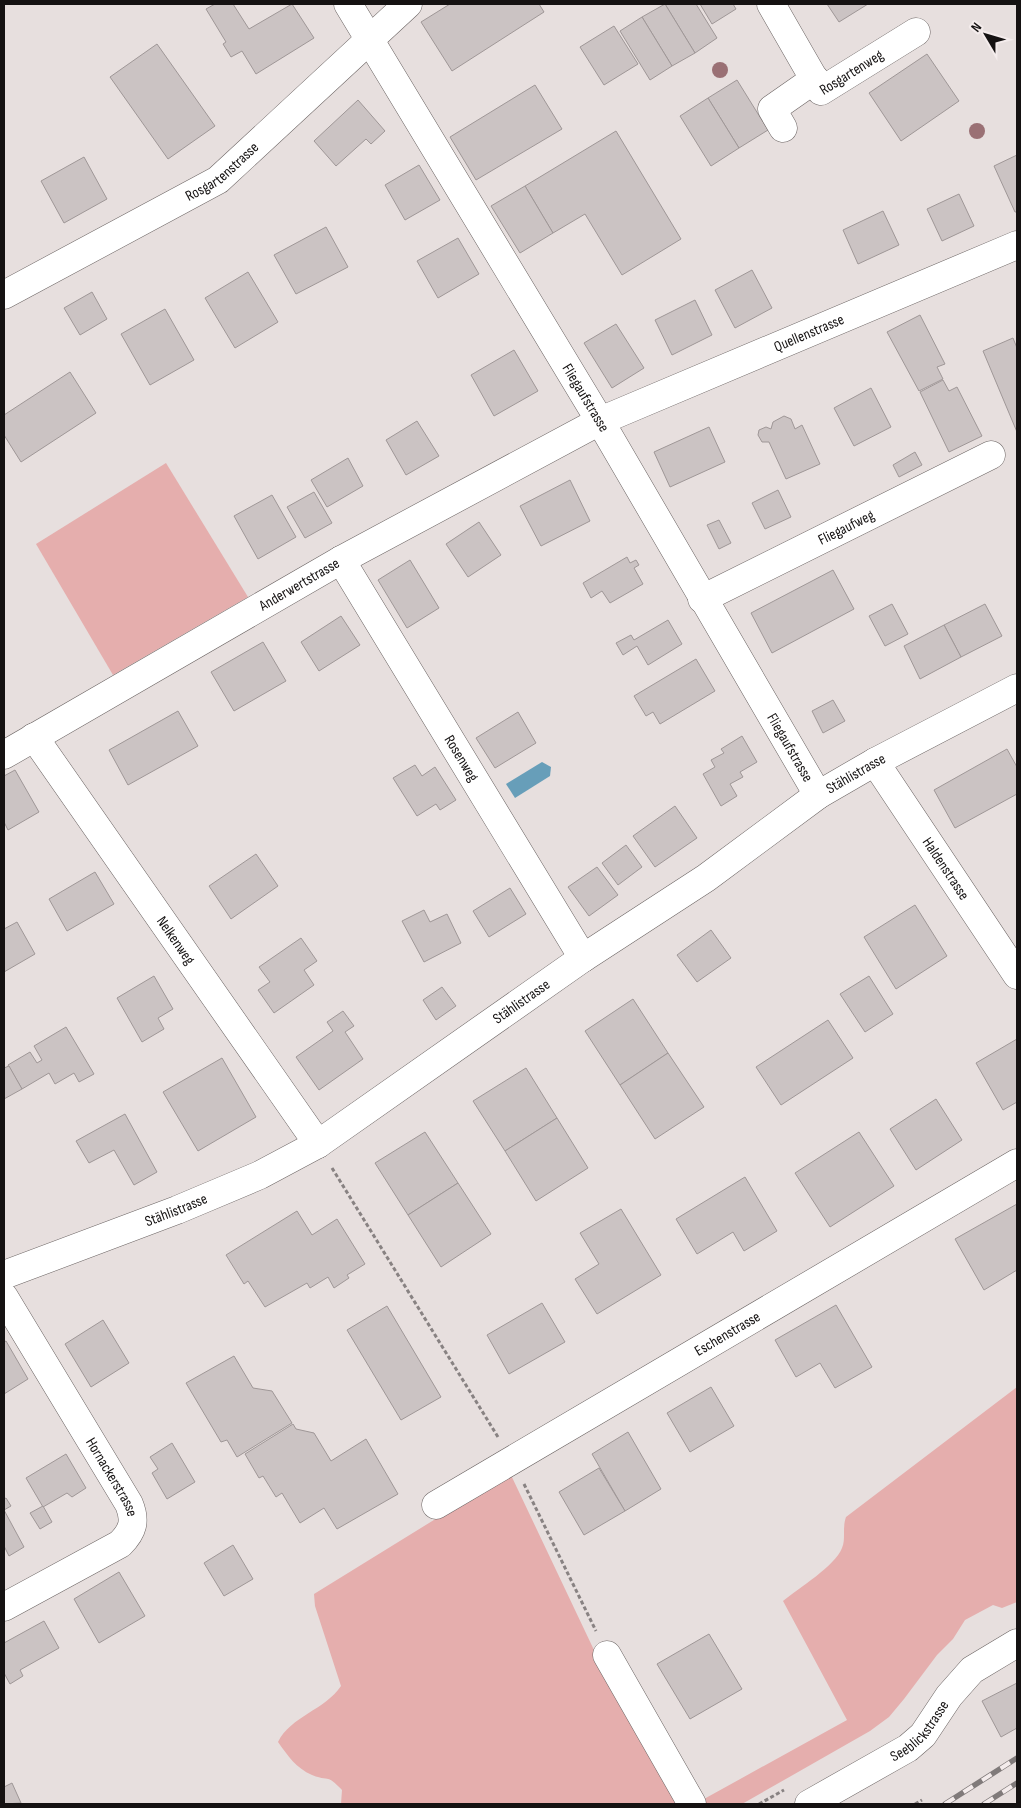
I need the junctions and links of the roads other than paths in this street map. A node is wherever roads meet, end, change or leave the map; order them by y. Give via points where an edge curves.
1 (348, 4) edge
2 (408, 4) edge
3 (771, 4) edge
4 (916, 32) dead end
5 (370, 39) junction
6 (815, 79) junction
7 (783, 128) dead end
8 (1017, 244) edge
9 (4, 294) edge
10 (600, 421) junction
11 (991, 455) dead end
12 (342, 560) junction
13 (702, 599) junction
14 (1017, 688) edge
15 (34, 737) junction
16 (4, 755) edge
17 (874, 762) junction
18 (818, 795) junction
19 (583, 958) junction
20 (1017, 975) edge
21 (318, 1144) junction
22 (1017, 1163) edge
23 (4, 1275) edge
24 (4, 1297) edge
25 (436, 1505) dead end
26 (4, 1607) edge
27 (1017, 1643) edge
28 (608, 1655) road end
29 (800, 1795) edge
30 (692, 1804) edge

1 - 5 street, Fliegaufstrasse
2 - 5 street, Rosgartenstrasse
3 - 6 street, Rosgartenweg
4 - 6 street, Rosgartenweg via 821,91
5 - 9 street, Rosgartenstrasse via 218,180
5 - 10 street, Fliegaufstrasse
6 - 7 street via 772,109
8 - 10 street, Quellenstrasse
10 - 12 street, Anderwertstrasse
10 - 13 street, Fliegaufstrasse
11 - 13 street, Fliegaufweg
12 - 15 street, Anderwertstrasse
12 - 19 street, Rosenweg
13 - 18 street, Fliegaufstrasse
14 - 17 street, Stählistrasse
15 - 16 street, Anderwertstrasse
15 - 21 street, Nelkenweg
17 - 18 street, Stählistrasse
17 - 20 street, Haldenstrasse
18 - 19 street, Stählistrasse via 706,878
19 - 21 street, Stählistrasse
21 - 23 street, Stählistrasse via 260,1175 177,1210
22 - 25 street, Eschenstrasse
24 - 26 street, Hornackerstrasse via 129,1504 133,1524 120,1544
27 - 29 street, Seeblickstrasse via 972,1670 948,1696 923,1735 908,1748
28 - 30 street

